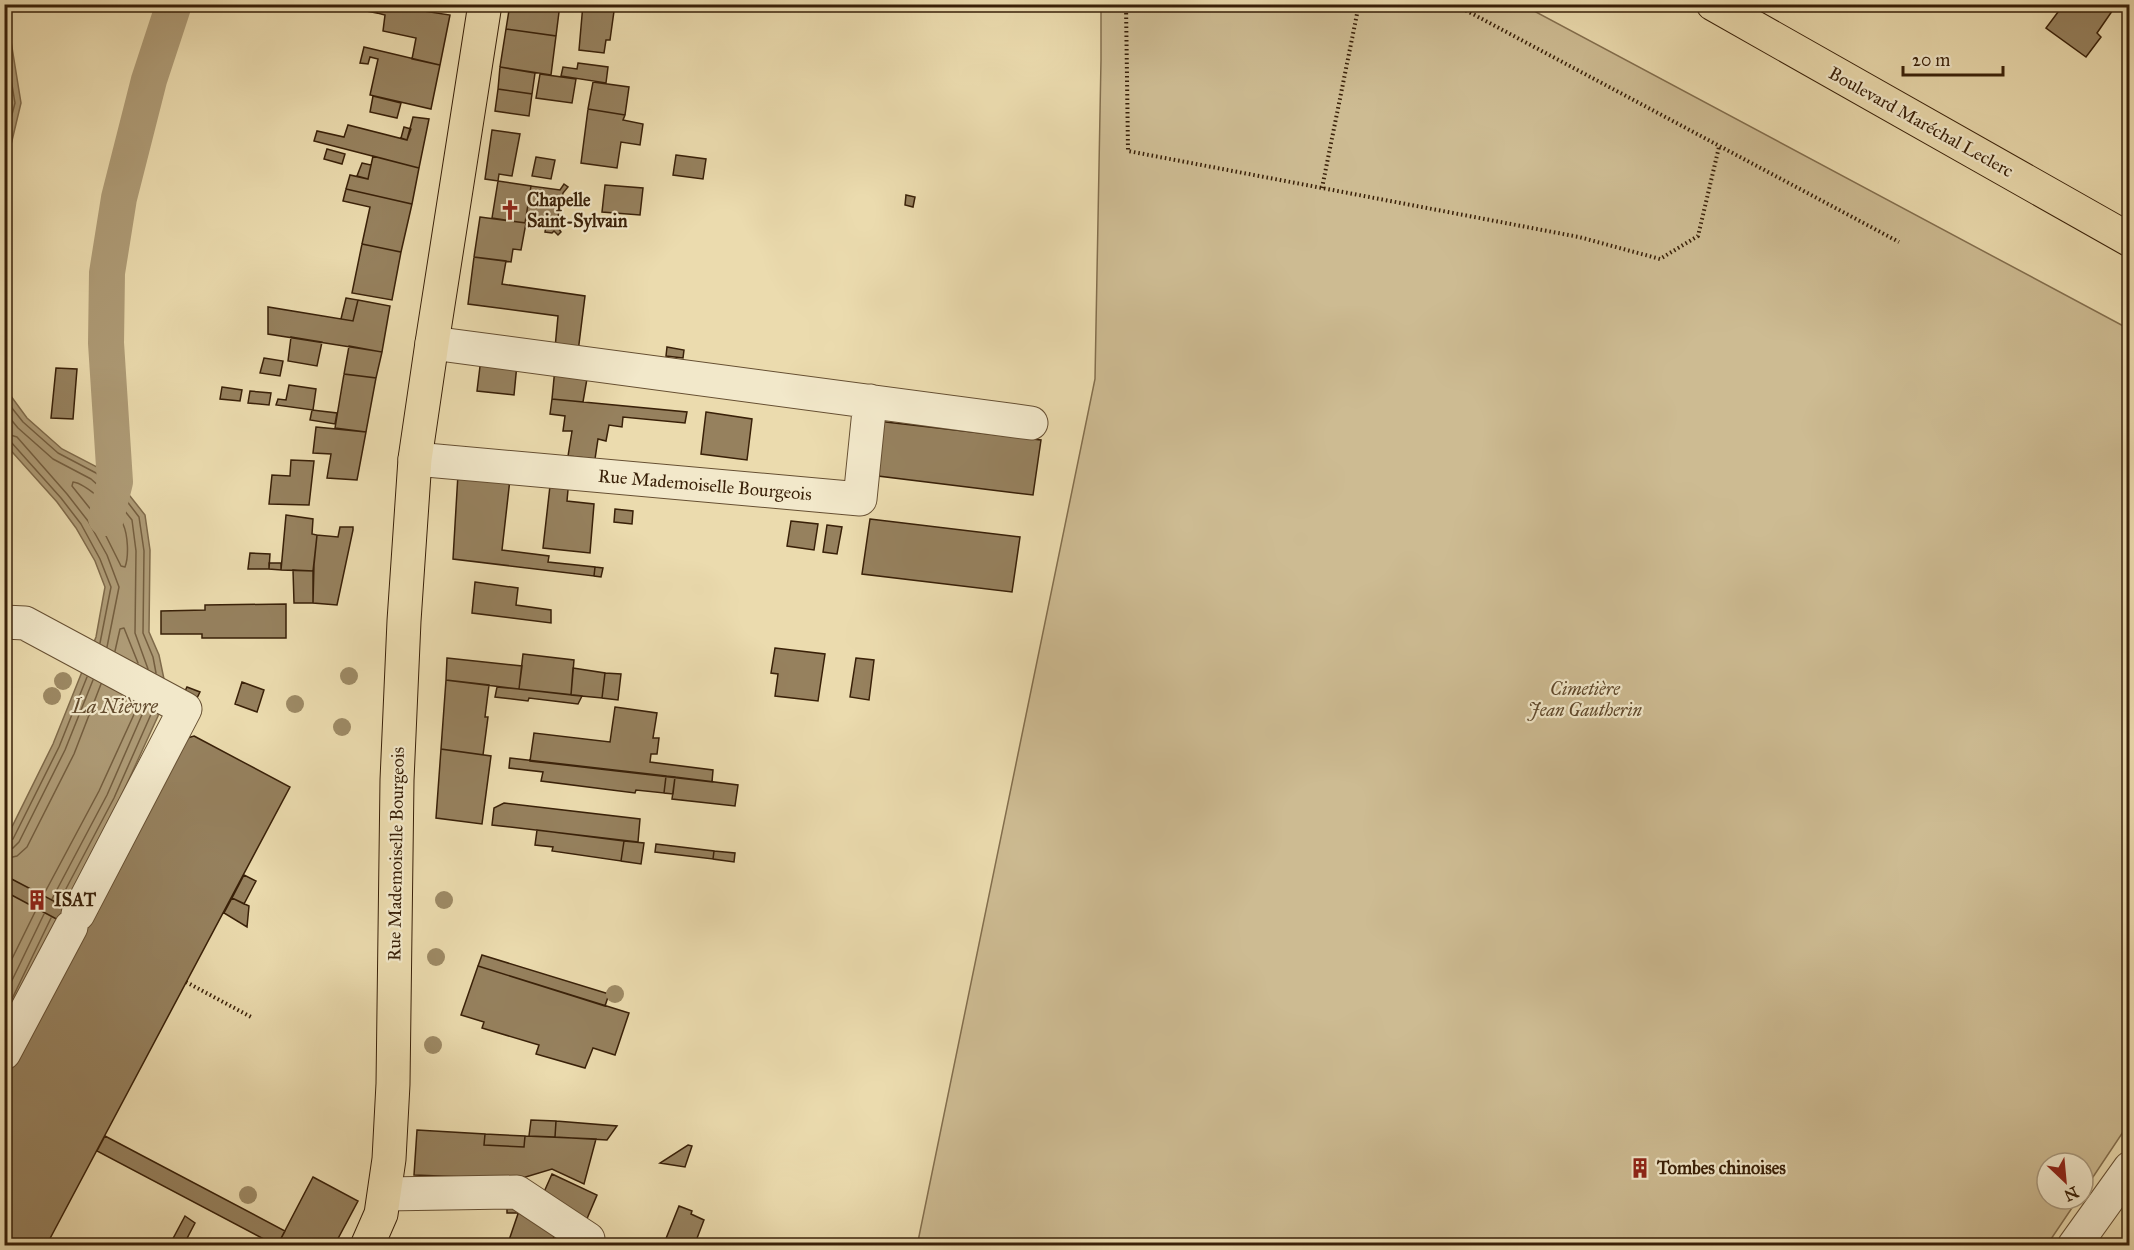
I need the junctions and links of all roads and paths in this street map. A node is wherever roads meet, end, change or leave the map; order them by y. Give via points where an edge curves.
1 (485, 4) edge
2 (1126, 4) edge
3 (1359, 4) edge
4 (1454, 4) edge
5 (1713, 4) edge
6 (1719, 147) junction
7 (1322, 188) junction
8 (2130, 240) edge
9 (1899, 242) dead end
10 (432, 343) junction
11 (870, 401) junction
12 (1031, 423) dead end
13 (415, 459) junction
14 (11, 617) edge
15 (186, 982) dead end
16 (251, 1017) dead end
17 (4, 1053) edge
18 (2130, 1168) edge
19 (385, 1194) junction
20 (588, 1239) dead end
21 (367, 1245) edge
22 (2074, 1245) edge

1 - 10 main road, Rue Mademoiselle Bourgeois
2 - 7 path via 1128,151
3 - 7 path
4 - 6 path
5 - 8 main road, Boulevard Maréchal Leclerc
6 - 7 path via 1698,236 1660,260 1579,237
6 - 9 path
10 - 11 street
10 - 13 main road, Rue Mademoiselle Bourgeois
11 - 12 street
11 - 13 street, Rue Mademoiselle Bourgeois via 860,499
13 - 19 main road, Rue Mademoiselle Bourgeois via 398,747 393,1084
14 - 17 street via 185,709
15 - 16 path
18 - 22 street
19 - 20 street via 517,1192
19 - 21 main road, Rue Mademoiselle Bourgeois

